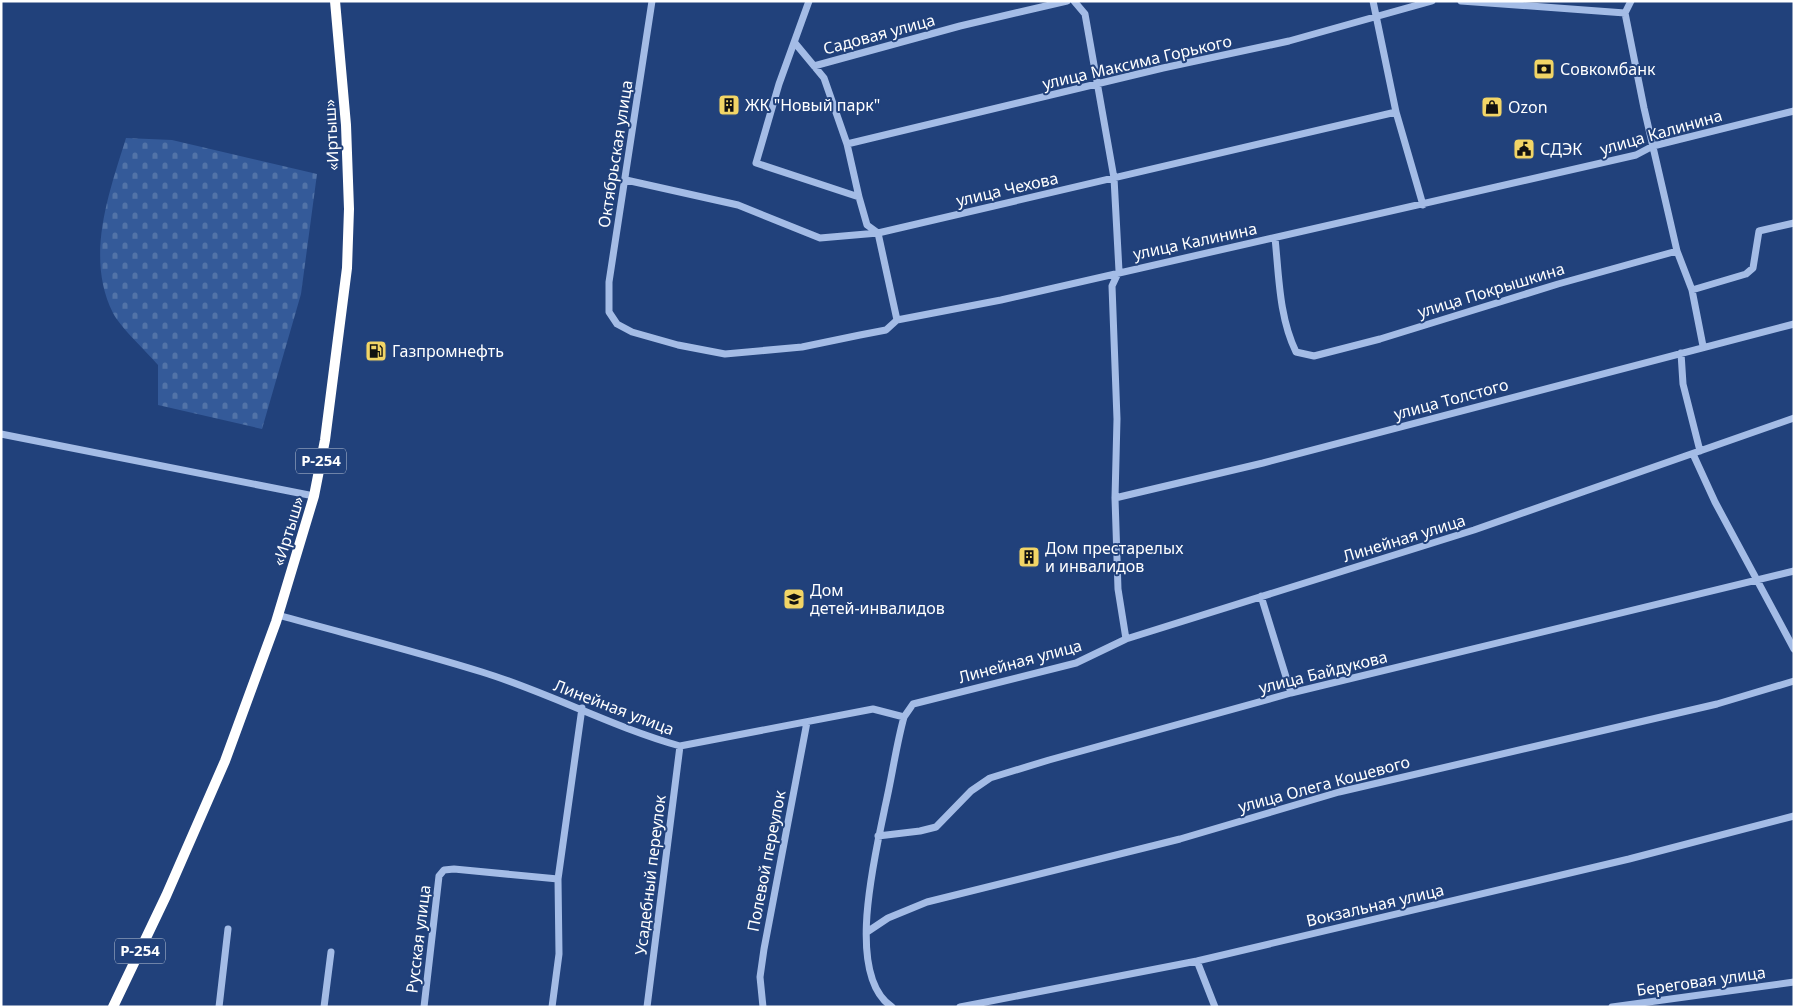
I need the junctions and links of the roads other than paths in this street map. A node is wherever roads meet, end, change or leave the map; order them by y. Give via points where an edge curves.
1 (335, 1) edge
2 (652, 1) edge
3 (808, 1) edge
4 (1067, 1) edge
5 (1074, 1) edge
6 (1373, 1) edge
7 (1432, 1) edge
8 (1461, 1) edge
9 (1631, 1) edge
10 (1625, 13) junction
11 (1375, 19) junction
12 (795, 43) junction
13 (814, 66) junction
14 (1099, 85) junction
15 (1794, 110) edge
16 (1396, 112) junction
17 (847, 144) junction
18 (1653, 146) junction
19 (1114, 178) junction
20 (626, 180) junction
21 (859, 197) junction
22 (1423, 205) junction
23 (1794, 223) edge
24 (878, 233) junction
25 (1275, 238) junction
26 (1677, 252) junction
27 (1119, 271) junction
28 (1692, 290) junction
29 (610, 312) joint
30 (897, 320) junction
31 (1794, 324) edge
32 (1703, 346) junction
33 (1681, 353) junction
34 (1794, 418) edge
35 (1, 434) edge
36 (1696, 452) junction
37 (314, 496) junction
38 (1115, 498) junction
39 (1794, 571) edge
40 (1756, 579) junction
41 (1261, 596) junction
42 (278, 615) junction
43 (1126, 639) junction
44 (1794, 649) edge
45 (1794, 681) edge
46 (1291, 694) junction
47 (582, 708) junction
48 (904, 717) junction
49 (807, 722) junction
50 (680, 746) junction
51 (1794, 816) edge
52 (878, 836) junction
53 (558, 879) junction
54 (228, 929) dead end
55 (867, 932) junction
56 (331, 952) dead end
57 (1197, 961) junction
58 (1794, 982) edge
59 (883, 1004) edge
60 (113, 1007) edge
61 (219, 1007) edge
62 (324, 1007) edge
63 (424, 1007) edge
64 (552, 1007) edge
65 (648, 1007) edge
66 (763, 1007) edge
67 (892, 1007) edge
68 (960, 1007) edge
69 (1215, 1007) edge
70 (1612, 1007) edge

1 - 37 highway, «Иртыш» / Р-254 via 350,210 346,275 325,440
2 - 20 street, Октябрьская улица
3 - 12 street
4 - 13 street, Садовая улица
5 - 14 street via 1085,14
6 - 11 street
7 - 11 street, улица Максима Горького
8 - 10 street
9 - 10 street
10 - 18 street
11 - 14 street, улица Максима Горького
11 - 16 street
12 - 13 street
12 - 21 street via 779,84 756,163
13 - 17 street via 824,78
14 - 17 street, улица Максима Горького
14 - 19 street
15 - 18 street, улица Калинина
16 - 19 street, улица Чехова
16 - 22 street
17 - 21 street
18 - 22 street, улица Калинина via 1636,155
18 - 26 street
19 - 24 street, улица Чехова
19 - 27 street
20 - 24 street, улица Чехова via 738,206 820,238
20 - 29 street, Октябрьская улица via 610,282
21 - 24 street via 867,225
22 - 25 street, улица Калинина
23 - 28 street via 1759,231 1754,268 1746,274
24 - 30 street
25 - 26 street, улица Покрышкина via 1281,299 1290,339 1296,352 1314,356
25 - 27 street, улица Калинина
26 - 28 street
27 - 30 street, улица Калинина via 1001,300
27 - 38 street via 1112,286 1117,419
28 - 32 street
29 - 30 street, улица Калинина via 617,324 632,332 725,354 802,347 860,336 886,330
31 - 32 street, улица Толстого
32 - 33 street, улица Толстого
33 - 36 street
33 - 38 street, улица Толстого via 1263,463
34 - 36 street, Линейная улица
35 - 37 street
36 - 40 street via 1715,502
36 - 41 street, Линейная улица via 1474,530
37 - 42 highway, «Иртыш» / Р-254
38 - 43 street via 1118,590
39 - 40 street, улица Байдукова
40 - 44 street
40 - 46 street, улица Байдукова
41 - 43 street, Линейная улица
41 - 46 street
42 - 47 street, Линейная улица via 483,672
42 - 60 highway, «Иртыш» / Р-254 via 225,761
43 - 48 street, Линейная улица via 1076,663 913,704
45 - 55 street, улица Олега Кошевого via 1717,704 1339,792 1180,838 927,902 888,918
46 - 52 street, улица Байдукова via 990,778 971,791 936,827
47 - 50 street, Линейная улица via 625,728
47 - 53 street
48 - 49 street, Линейная улица via 873,710
48 - 52 street
49 - 50 street, Линейная улица
49 - 66 street, Полевой переулок via 764,949 760,977
50 - 65 street, Усадебный переулок
51 - 57 street, Вокзальная улица via 1629,860
52 - 55 street
53 - 63 street, Русская улица via 444,870 439,876
53 - 64 street via 559,954
54 - 61 street
55 - 59 street via 868,964
56 - 62 street
57 - 68 street, Вокзальная улица
57 - 69 street
58 - 70 street, Береговая улица
59 - 67 street

